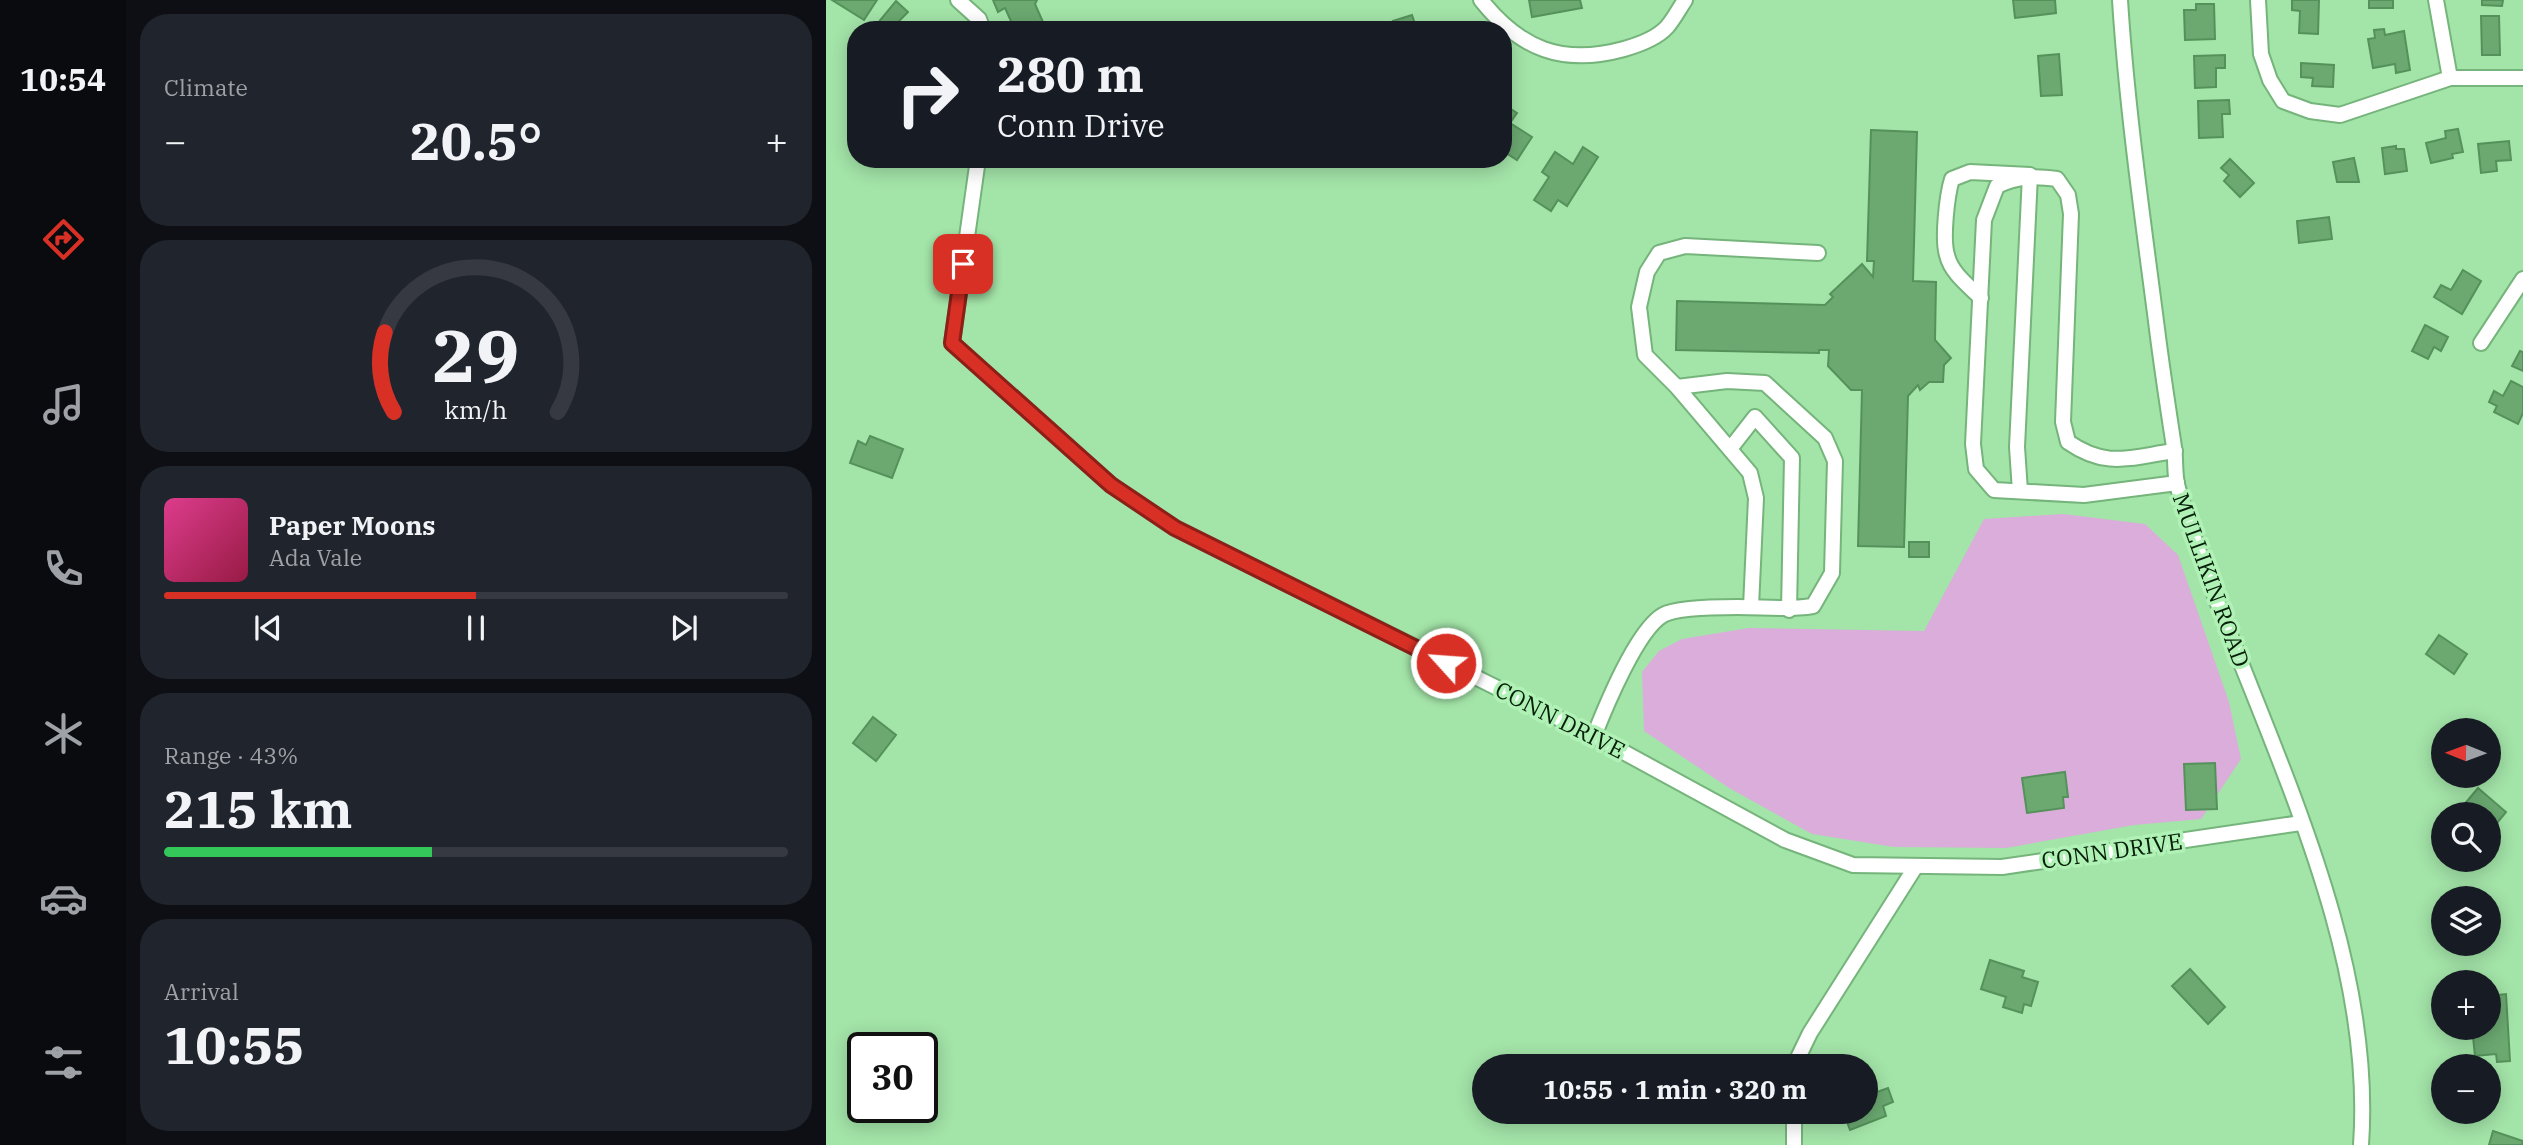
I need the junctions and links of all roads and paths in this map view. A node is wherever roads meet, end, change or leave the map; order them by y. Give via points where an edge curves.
1 (958, 0) edge
2 (1480, 0) edge
3 (1685, 0) edge
4 (2120, 0) edge
5 (2258, 0) edge
6 (2436, 0) edge
7 (980, 21) edge
8 (1498, 21) edge
9 (1512, 32) edge
10 (2450, 78) junction
11 (2523, 78) edge
12 (977, 168) edge
13 (2029, 175) junction
14 (1818, 253) dead end
15 (2523, 279) edge
16 (1981, 298) junction
17 (2481, 343) dead end
18 (1677, 387) junction
19 (1730, 449) junction
20 (2175, 451) junction
21 (2177, 483) junction
22 (2020, 491) junction
23 (1751, 607) junction
24 (1789, 610) junction
25 (1594, 736) junction
26 (2301, 823) junction
27 (1916, 866) junction
28 (1800, 1054) edge
29 (1794, 1124) edge
30 (1794, 1145) edge
31 (2361, 1145) edge

1 - 7 street
2 - 8 street
3 - 9 street via 1666,29 1638,45 1610,53 1574,56 1539,48
4 - 20 street, MULLIKIN ROAD via 2126,90
5 - 10 street via 2261,54 2283,101 2340,116
6 - 10 street
10 - 11 street
12 - 25 street, CONN DRIVE via 952,343 1111,485 1175,528
13 - 16 street via 1997,186 1990,197 1984,220
13 - 16 street via 1970,172 1952,179 1946,254 1955,271
13 - 20 street via 2057,179 2068,195 2071,214 2063,422 2068,442 2104,460
13 - 22 street via 2017,446
14 - 18 street via 1685,246 1659,253 1647,272 1639,307 1644,355
15 - 17 street
16 - 22 street via 1973,444 1976,469 1994,490
18 - 19 street
18 - 24 street via 1727,381 1765,383 1825,438 1835,461 1832,573 1813,606
19 - 23 street via 1750,473 1756,498
19 - 24 street via 1755,417 1792,458
20 - 21 street, MULLIKIN ROAD
21 - 22 street via 2084,495
21 - 26 street, MULLIKIN ROAD via 2206,573
23 - 24 street
23 - 25 street via 1663,615 1633,654
25 - 27 street, CONN DRIVE via 1785,840 1853,864
26 - 27 street, CONN DRIVE via 2002,867
26 - 31 street, MULLIKIN ROAD via 2336,929 2353,1007
27 - 28 street
29 - 30 street

